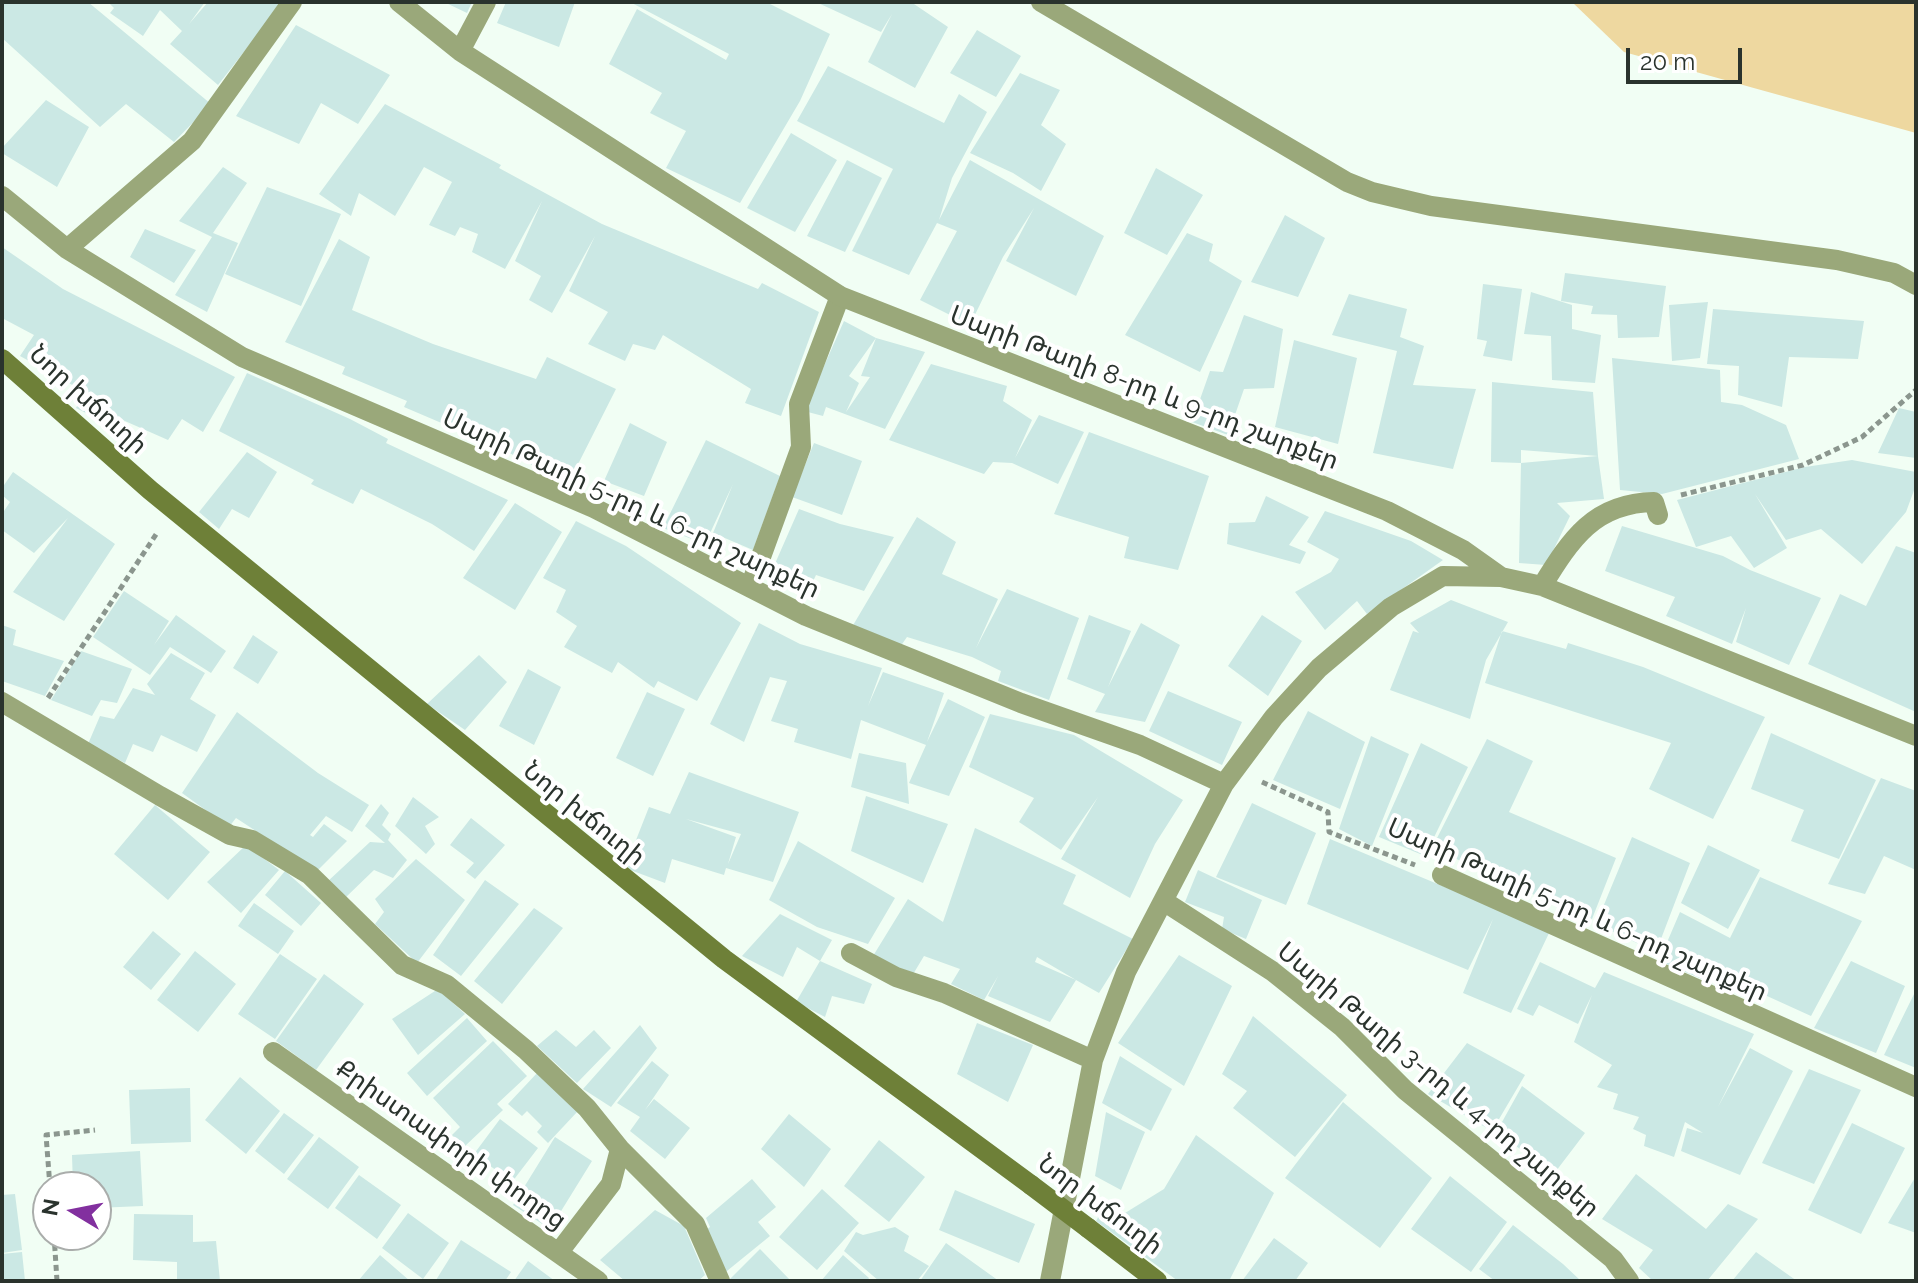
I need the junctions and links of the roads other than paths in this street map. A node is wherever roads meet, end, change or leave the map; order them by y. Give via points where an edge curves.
1 (292, 2) edge
2 (399, 2) edge
3 (486, 2) edge
4 (1041, 2) edge
5 (460, 51) junction
6 (2, 196) edge
7 (67, 249) junction
8 (1916, 285) edge
9 (840, 296) junction
10 (2, 359) edge
11 (1656, 508) road end
12 (1501, 577) junction
13 (1542, 586) junction
14 (750, 587) junction
15 (2, 702) edge
16 (1916, 736) edge
17 (1229, 777) junction
18 (1442, 875) road end
19 (1165, 902) junction
20 (851, 953) dead end
21 (273, 1052) dead end
22 (1093, 1060) junction
23 (1916, 1087) edge
24 (620, 1149) junction
25 (559, 1252) junction
26 (598, 1281) edge
27 (720, 1281) edge
28 (1050, 1281) edge
29 (1157, 1281) edge
30 (1629, 1281) edge

1 - 7 street via 192,141
2 - 5 street, Սարի Թաղի 8-րդ և 9-րդ շարքեր
3 - 5 street
4 - 8 street via 1372,192 1468,211 1837,260 1894,273
5 - 9 street, Սարի Թաղի 8-րդ և 9-րդ շարքեր
6 - 7 street, Սարի Թաղի 5-րդ և 6-րդ շարքեր
7 - 14 street, Սարի Թաղի 5-րդ և 6-րդ շարքեր via 242,357 594,508
9 - 12 street, Սարի Թաղի 8-րդ և 9-րդ շարքեր via 1387,511 1463,550
9 - 14 street via 799,404 801,447
10 - 29 main road, Նոր խճուղի, bridge via 172,509 724,959
11 - 13 street via 1616,506 1584,528
12 - 13 street, Սարի Թաղի 8-րդ և 9-րդ շարքեր
12 - 17 street via 1443,576 1391,607 1319,668
13 - 16 street, Սարի Թաղի 8-րդ և 9-րդ շարքեր
14 - 17 street, Սարի Թաղի 5-րդ և 6-րդ շարքեր via 806,616 1021,703
15 - 24 street via 160,796 310,875 402,965 447,985 526,1050 587,1108
17 - 19 street
18 - 23 street, Սարի Թաղի 5-րդ և 6-րդ շարքեր
19 - 22 street via 1126,972
19 - 30 street, Սարի Թաղի 3-րդ և 4-րդ շարքեր via 1272,971 1342,1027 1405,1090 1613,1259
20 - 22 street
21 - 25 street, Քրիստափորի փողոց
22 - 28 street
24 - 25 street via 611,1184
24 - 27 street via 695,1224
25 - 26 street, Քրիստափորի փողոց

